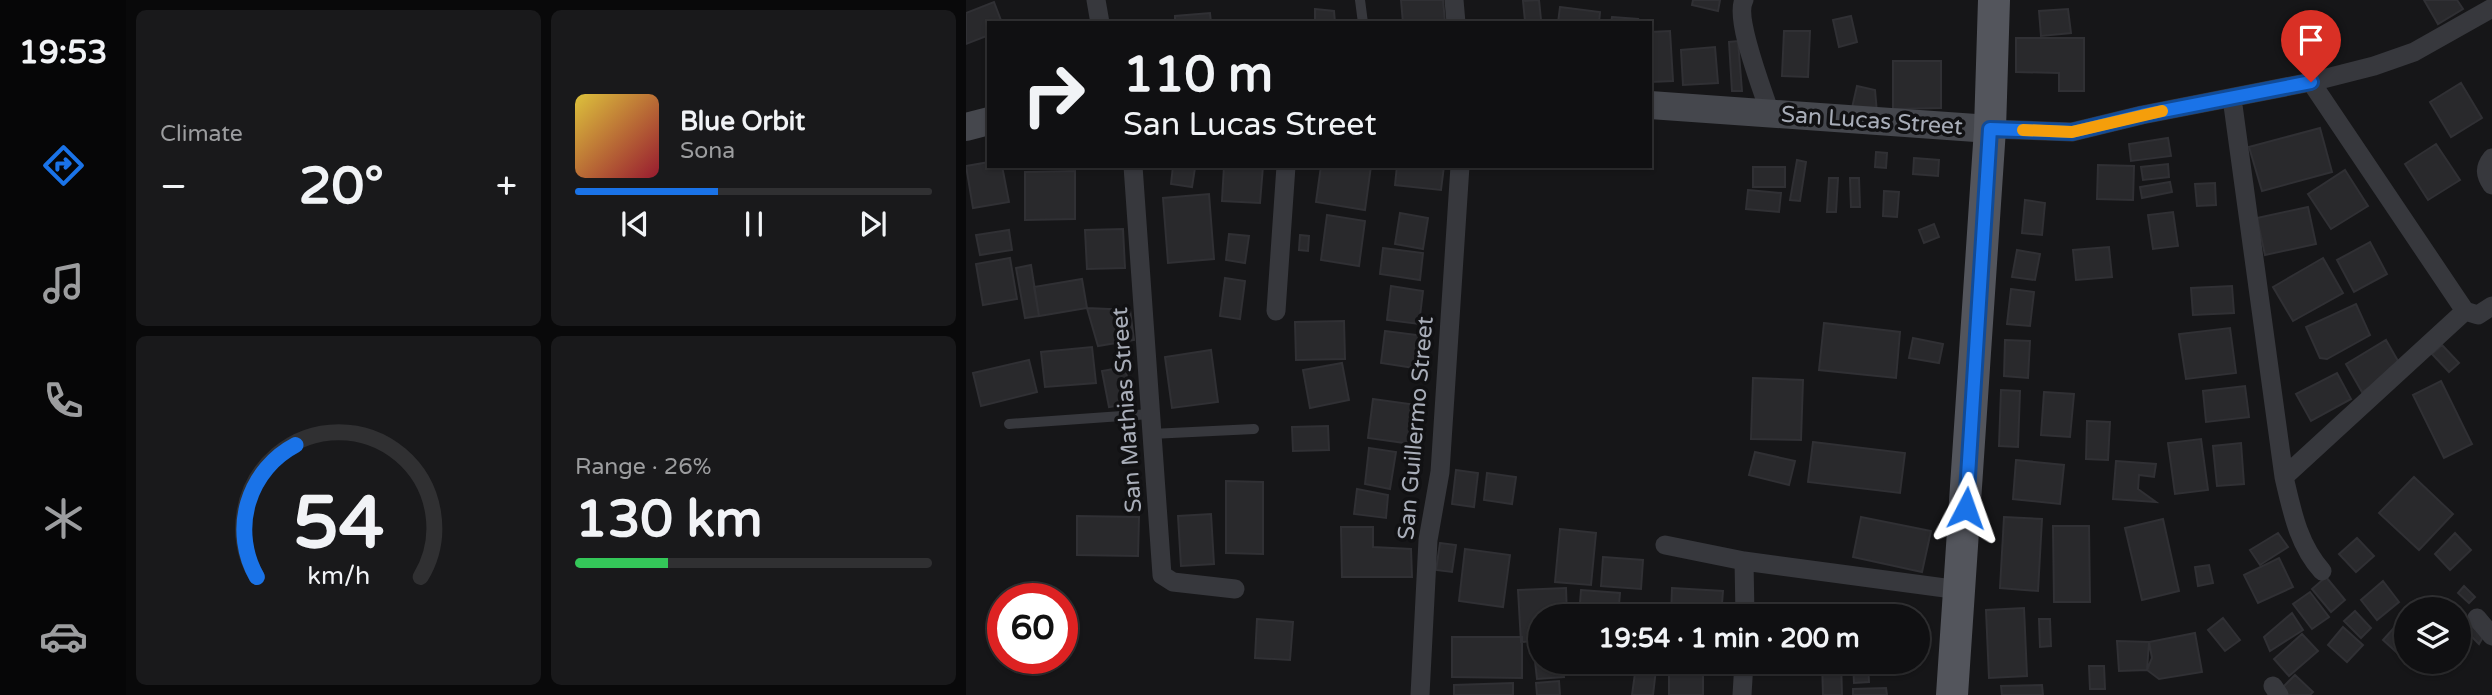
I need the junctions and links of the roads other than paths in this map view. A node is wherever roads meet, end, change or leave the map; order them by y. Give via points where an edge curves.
1 (1096, 0) edge
2 (1360, 0) edge
3 (1454, 0) edge
4 (1744, 0) edge
5 (1994, 0) edge
6 (2492, 8) edge
7 (1100, 21) edge
8 (1363, 21) edge
9 (1456, 21) edge
10 (2311, 82) junction
11 (2232, 98) junction
12 (1652, 105) edge
13 (1770, 113) junction
14 (987, 122) edge
15 (966, 127) edge
16 (1990, 129) junction
17 (2492, 158) edge
18 (1133, 168) edge
19 (1286, 168) edge
20 (1460, 168) edge
21 (2492, 185) edge
22 (2492, 306) edge
23 (2465, 311) junction
24 (1276, 312) dead end
25 (1009, 424) dead end
26 (1151, 424) junction
27 (1254, 429) dead end
28 (2284, 477) junction
29 (1665, 545) dead end
30 (1744, 561) junction
31 (2322, 571) dead end
32 (1235, 589) dead end
33 (1960, 590) junction
34 (1745, 604) edge
35 (2477, 618) dead end
36 (2492, 636) edge
37 (1743, 674) edge
38 (1420, 695) edge
39 (1742, 695) edge
40 (1952, 695) edge

1 - 7 street
2 - 8 lane
3 - 9 street
4 - 13 street via 1743,27
5 - 16 main road
6 - 10 street, San Lucas Street via 2414,52
10 - 11 street, San Lucas Street
10 - 23 street
11 - 16 street, San Lucas Street via 2072,132
11 - 28 street
12 - 13 street, San Lucas Street
13 - 16 street, San Lucas Street
14 - 15 street
16 - 33 main road
17 - 21 street via 2485,173
18 - 26 street, San Mathias Street
19 - 24 street
20 - 38 street, San Guillermo Street
22 - 23 street via 2478,315
23 - 28 street
25 - 26 lane
26 - 27 lane
26 - 32 street, San Mathias Street via 1163,575 1173,582
28 - 31 street via 2295,524
29 - 30 street
30 - 33 street
30 - 34 street
33 - 40 main road
35 - 36 street
37 - 39 street

